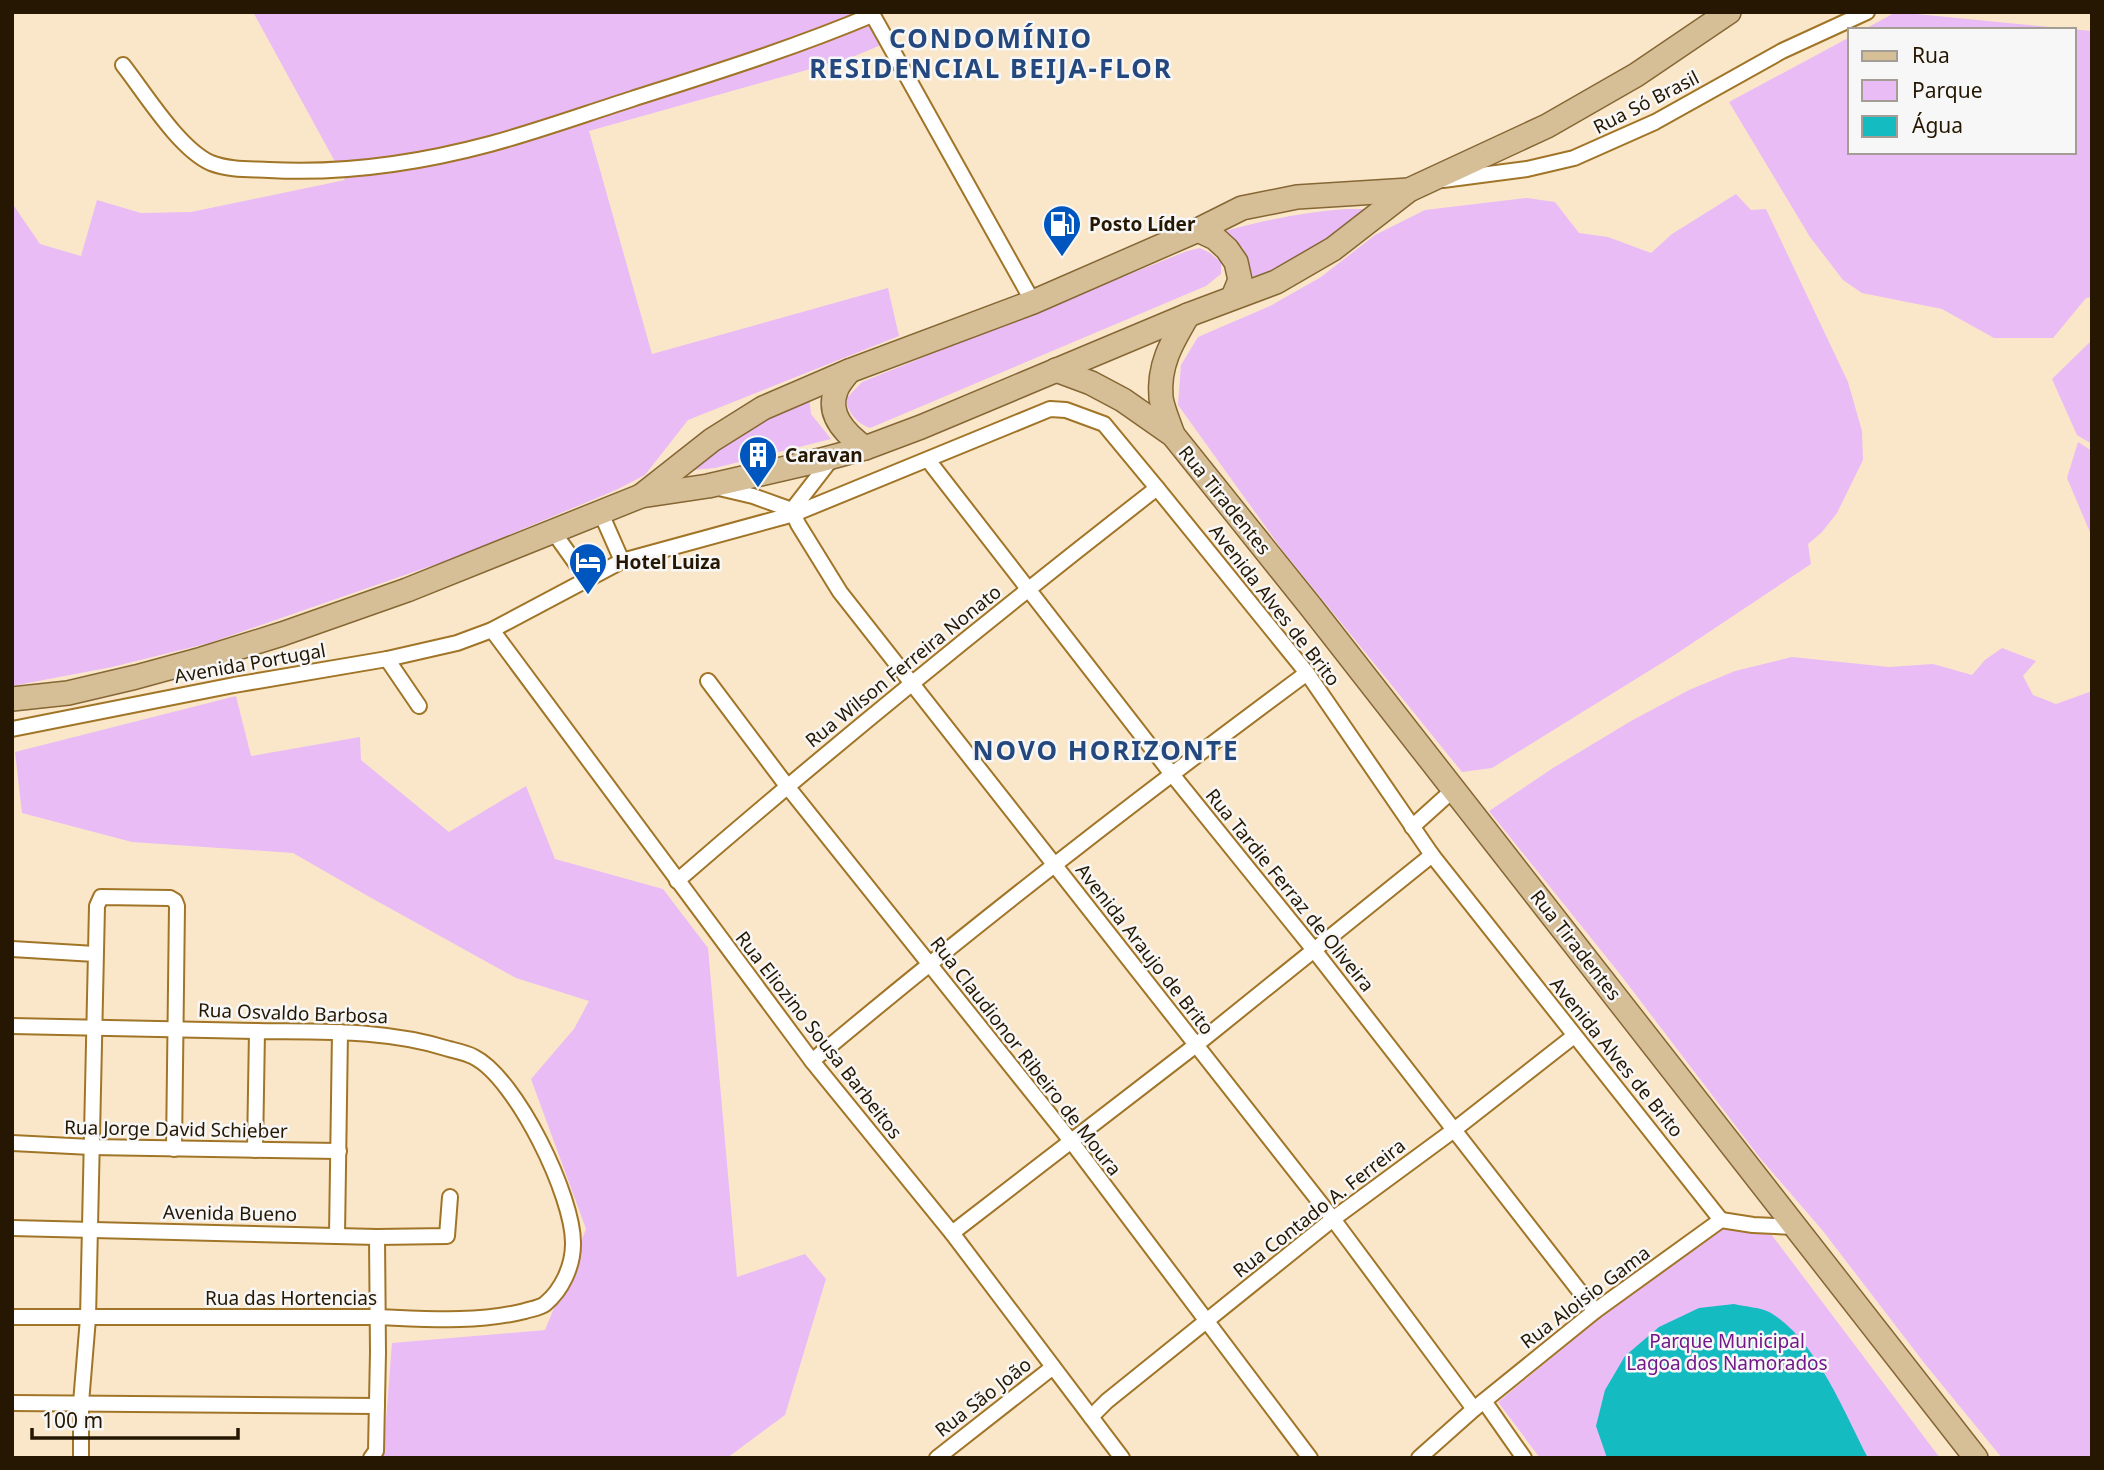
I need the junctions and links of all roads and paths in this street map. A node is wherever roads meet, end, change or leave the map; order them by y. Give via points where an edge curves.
1 (1729, 12) edge
2 (1867, 12) edge
3 (872, 13) edge
4 (123, 65) dead end
5 (1418, 186) junction
6 (1198, 230) junction
7 (1233, 297) junction
8 (1032, 302) junction
9 (1188, 315) junction
10 (1056, 370) junction
11 (849, 371) junction
12 (1173, 435) junction
13 (865, 449) junction
14 (833, 457) junction
15 (928, 460) junction
16 (708, 486) junction
17 (1157, 488) junction
18 (641, 496) junction
19 (600, 511) junction
20 (793, 512) junction
21 (552, 530) junction
22 (622, 561) junction
23 (587, 579) junction
24 (1027, 590) junction
25 (492, 630) junction
26 (387, 659) junction
27 (1307, 673) junction
28 (708, 681) dead end
29 (912, 683) junction
30 (12, 699) edge
31 (419, 706) dead end
32 (12, 729) edge
33 (1171, 773) junction
34 (787, 786) junction
35 (1453, 790) junction
36 (1412, 827) junction
37 (1432, 855) junction
38 (1054, 864) junction
39 (677, 881) junction
40 (12, 949) edge
41 (1314, 950) junction
42 (95, 954) junction
43 (929, 963) junction
44 (12, 1026) edge
45 (93, 1027) junction
46 (176, 1029) junction
47 (257, 1031) junction
48 (340, 1032) junction
49 (1574, 1036) junction
50 (1196, 1045) junction
51 (812, 1061) junction
52 (1454, 1130) junction
53 (12, 1136) edge
54 (1071, 1141) junction
55 (12, 1143) edge
56 (91, 1147) junction
57 (174, 1149) junction
58 (255, 1150) junction
59 (339, 1151) junction
60 (450, 1197) dead end
61 (1332, 1219) junction
62 (1721, 1220) junction
63 (1795, 1227) junction
64 (12, 1228) edge
65 (90, 1229) junction
66 (951, 1233) junction
67 (337, 1235) junction
68 (377, 1237) junction
69 (560, 1288) joint
70 (1595, 1311) junction
71 (12, 1317) edge
72 (378, 1317) junction
73 (89, 1318) junction
74 (1206, 1320) junction
75 (1054, 1367) junction
76 (12, 1403) edge
77 (81, 1403) junction
78 (1479, 1405) junction
79 (377, 1406) junction
80 (1091, 1417) junction
81 (374, 1455) edge
82 (1975, 1457) edge
83 (81, 1458) edge
84 (937, 1458) edge
85 (1122, 1458) edge
86 (1310, 1458) edge
87 (1419, 1458) edge
88 (1524, 1458) edge

1 - 5 main road via 1636,75 1547,126
2 - 5 street, Rua Só Brasil via 1782,51 1655,122 1574,158
3 - 4 street via 771,55 491,144 340,169 240,169 210,162 193,152
3 - 8 street
5 - 6 main road via 1269,202 1242,208
5 - 7 main road via 1334,249 1276,282
6 - 7 main road via 1215,238 1236,262 1240,280
6 - 8 main road
7 - 9 main road
8 - 11 main road
9 - 10 main road
9 - 12 main road, Rua Tiradentes via 1161,370 1161,400
10 - 12 main road, Rua Tiradentes via 1123,400
10 - 13 main road
11 - 13 main road via 836,390 833,406 838,422
11 - 18 main road via 763,408 712,440
12 - 35 main road, Rua Tiradentes
13 - 14 main road
14 - 16 main road
14 - 20 street
15 - 17 street, Avenida Alves de Brito via 1050,409 1066,410 1104,424
15 - 20 street, Avenida Alves de Brito
15 - 24 street, Rua Tardie Ferraz de Oliveira
16 - 18 main road
16 - 20 street via 753,496
17 - 24 street, Rua Wilson Ferreira Nonato
17 - 27 street, Avenida Alves de Brito
18 - 19 main road
19 - 21 main road
19 - 22 street
20 - 22 street, Avenida Alves de Brito
20 - 29 street, Avenida Araujo de Brito via 840,592
21 - 23 street
21 - 30 main road via 407,590 282,634 135,677 68,693
22 - 23 street, Avenida Alves de Brito
23 - 25 street, Avenida Alves de Brito
24 - 29 street, Rua Wilson Ferreira Nonato
24 - 33 street, Rua Tardie Ferraz de Oliveira
25 - 26 street, Avenida Portugal
25 - 39 street, Rua Eliozino Sousa Barbeitos
26 - 31 street
26 - 32 street, Avenida Portugal
27 - 33 street
27 - 36 street, Avenida Alves de Brito
28 - 34 street, Rua Claudionor Ribeiro de Moura
29 - 34 street, Rua Wilson Ferreira Nonato
29 - 38 street, Avenida Araujo de Brito
33 - 38 street
33 - 41 street, Rua Tardie Ferraz de Oliveira
34 - 39 street, Rua Wilson Ferreira Nonato
34 - 43 street, Rua Claudionor Ribeiro de Moura
35 - 36 street
35 - 63 main road, Rua Tiradentes
36 - 37 street, Avenida Alves de Brito
37 - 41 street
37 - 49 street, Avenida Alves de Brito
38 - 43 street
38 - 50 street, Avenida Araujo de Brito
39 - 51 street, Rua Eliozino Sousa Barbeitos
40 - 42 street
41 - 50 street
41 - 52 street, Rua Tardie Ferraz de Oliveira
42 - 45 street
42 - 46 street via 97,906 102,897 175,901
43 - 51 street
43 - 54 street, Rua Claudionor Ribeiro de Moura
44 - 45 street, Rua Osvaldo Barbosa
45 - 46 street, Rua Osvaldo Barbosa
45 - 56 street
46 - 47 street, Rua Osvaldo Barbosa
46 - 57 street
47 - 48 street, Rua Osvaldo Barbosa
47 - 58 street
48 - 59 street
48 - 69 street, Rua Osvaldo Barbosa via 397,1036 440,1046 475,1057 497,1076 535,1133 555,1173 570,1222 573,1244
49 - 52 street, Rua Contado A. Ferreira
49 - 62 street, Avenida Alves de Brito
50 - 54 street
50 - 61 street, Avenida Araujo de Brito
51 - 66 street, Rua Eliozino Sousa Barbeitos
52 - 61 street, Rua Contado A. Ferreira
52 - 70 street, Rua Tardie Ferraz de Oliveira
53 - 55 street
54 - 66 street
54 - 74 street, Rua Claudionor Ribeiro de Moura
55 - 56 street, Rua Jorge David Schieber
56 - 57 street, Rua Jorge David Schieber
56 - 65 street
57 - 58 street, Rua Jorge David Schieber
58 - 59 street, Rua Jorge David Schieber
59 - 67 street
60 - 68 street, Avenida Bueno via 447,1236
61 - 74 street, Rua Contado A. Ferreira
61 - 78 street, Avenida Araujo de Brito
62 - 63 street
62 - 70 street, Rua Aloisio Gama
63 - 82 main road, Rua Tiradentes
64 - 65 street, Avenida Bueno
65 - 67 street, Avenida Bueno
65 - 73 street
66 - 75 street, Rua Eliozino Sousa Barbeitos
67 - 68 street, Avenida Bueno
68 - 72 street
69 - 72 street, Rua das Hortencias via 543,1306 511,1314 430,1320
70 - 78 street, Rua Aloisio Gama
71 - 73 street, Rua das Hortencias
72 - 73 street, Rua das Hortencias
72 - 79 street
73 - 77 street
74 - 80 street, Rua Contado A. Ferreira
74 - 86 street, Rua Claudionor Ribeiro de Moura
75 - 80 street, Rua Eliozino Sousa Barbeitos
75 - 84 street, Rua São João
76 - 77 street
77 - 79 street
77 - 83 street
78 - 87 street, Rua Aloisio Gama
78 - 88 street, Avenida Araujo de Brito
79 - 81 street
80 - 85 street, Rua Eliozino Sousa Barbeitos

